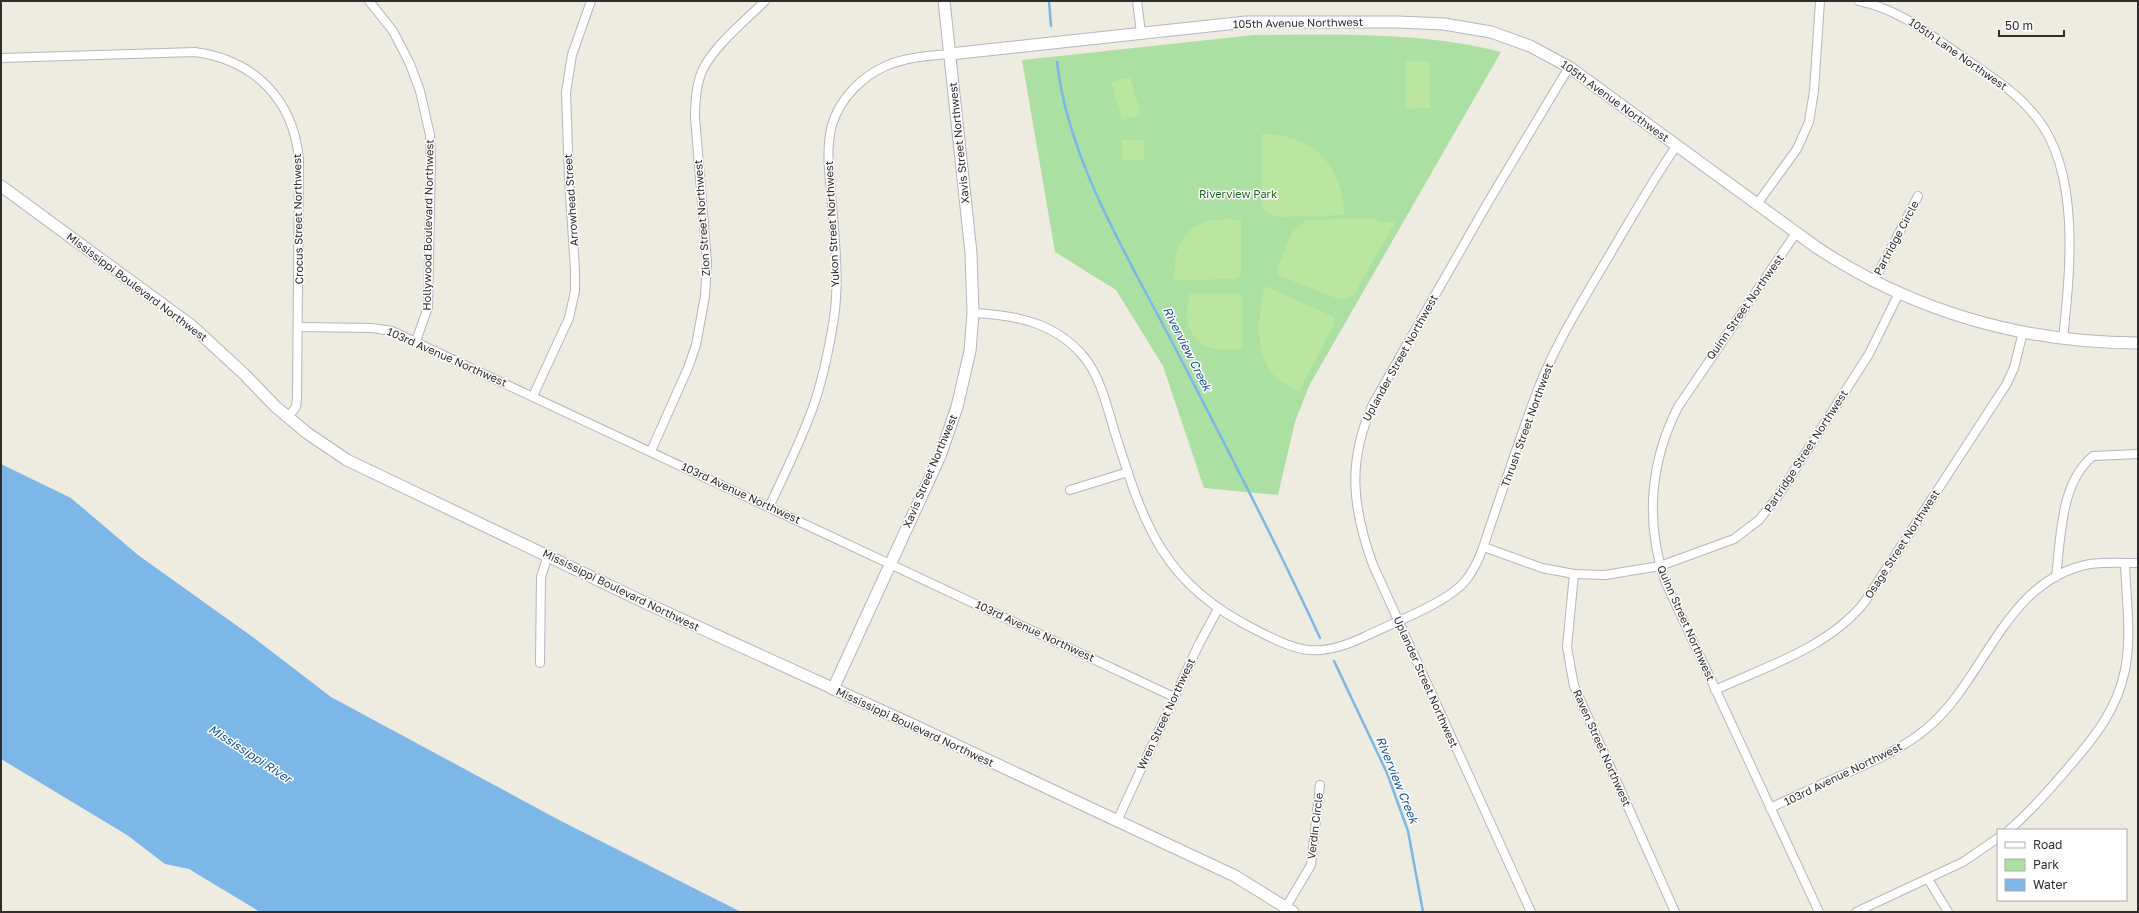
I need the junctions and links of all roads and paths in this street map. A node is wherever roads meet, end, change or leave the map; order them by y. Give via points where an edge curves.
1 (369, 1) edge
2 (591, 1) edge
3 (765, 1) edge
4 (944, 1) edge
5 (1137, 1) edge
6 (1820, 1) edge
7 (1859, 1) edge
8 (1141, 33) junction
9 (950, 54) junction
10 (1, 58) edge
11 (1569, 67) junction
12 (1676, 145) junction
13 (1, 186) edge
14 (1918, 196) dead end
15 (1757, 204) junction
16 (1796, 233) junction
17 (1874, 281) junction
18 (1900, 293) junction
19 (973, 313) junction
20 (299, 327) junction
21 (2023, 332) junction
22 (2063, 339) junction
23 (416, 341) junction
24 (2138, 343) edge
25 (533, 396) junction
26 (288, 417) junction
27 (651, 451) junction
28 (2138, 454) edge
29 (1128, 472) junction
30 (1070, 490) dead end
31 (769, 506) junction
32 (1484, 546) junction
33 (548, 555) junction
34 (890, 563) junction
35 (2125, 563) junction
36 (2138, 563) edge
37 (1660, 566) junction
38 (1574, 574) junction
39 (2056, 576) junction
40 (1218, 609) junction
41 (1398, 620) junction
42 (540, 663) dead end
43 (833, 689) junction
44 (1715, 690) junction
45 (1174, 697) junction
46 (1320, 785) dead end
47 (1770, 808) junction
48 (1117, 821) junction
49 (2010, 829) edge
50 (1997, 839) edge
51 (1928, 879) junction
52 (1289, 910) edge
53 (1531, 912) edge
54 (1676, 912) edge
55 (1819, 912) edge
56 (1856, 912) edge
57 (1948, 912) edge

1 - 23 street, Hollywood Boulevard Northwest via 393,31 410,64 420,91 430,135 428,307
2 - 25 street, Arrowhead Street via 572,55 566,92 575,291 568,318
3 - 27 street, Zion Street Northwest via 708,60 700,78 695,117 706,248 706,296 696,345 688,368
4 - 9 street, Xavis Street Northwest
5 - 8 street
6 - 15 street via 1814,91 1809,122 1797,149
7 - 22 street, 105th Lane Northwest via 1884,7 1911,21 2000,82 2029,109 2045,130 2063,171 2067,198 2068,278
8 - 9 street, 105th Avenue Northwest
8 - 11 street, 105th Avenue Northwest via 1257,22 1436,23 1468,27 1503,36 1530,46
9 - 19 street, Xavis Street Northwest via 971,253
9 - 31 street, Yukon Street Northwest via 904,60 876,70 856,86 840,107 835,119 828,160 836,261 834,319 824,370 812,410
10 - 20 street, Crocus Street Northwest via 195,52 219,56 258,77 282,104 296,137 299,159
11 - 12 street, 105th Avenue Northwest
11 - 41 street, Uplander Street Northwest via 1373,404 1363,428 1354,469 1358,515 1373,565
12 - 15 street, 105th Avenue Northwest
12 - 32 street, Thrush Street Northwest via 1548,364
13 - 26 street, Mississippi Boulevard Northwest via 192,326
14 - 17 street, Partridge Circle
15 - 16 street, 105th Avenue Northwest
16 - 17 street, 105th Avenue Northwest via 1829,256
16 - 37 street, Quinn Street Northwest via 1686,394 1666,433 1657,461 1653,495 1654,534
17 - 18 street, 105th Avenue Northwest
18 - 21 street, 105th Avenue Northwest via 1961,317
18 - 37 street, Partridge Street Northwest via 1868,354 1778,496 1759,520 1734,539
19 - 29 street, Thrush Street Northwest via 1032,320 1060,334 1082,355 1099,383
19 - 34 street, Xavis Street Northwest via 968,363 958,407 940,456
20 - 23 street, 103rd Avenue Northwest via 382,328
20 - 26 street, Crocus Street Northwest via 298,398 296,407
21 - 22 street, 105th Avenue Northwest
21 - 44 street, Osage Street Northwest via 2014,368 2006,385 1864,603 1831,635 1814,645
22 - 24 street, 105th Avenue Northwest
23 - 25 street, 103rd Avenue Northwest
25 - 27 street, 103rd Avenue Northwest
26 - 33 street, Mississippi Boulevard Northwest via 347,460
27 - 31 street, 103rd Avenue Northwest
28 - 39 street via 2093,456 2083,466 2068,492
29 - 30 street
29 - 40 street, Thrush Street Northwest via 1144,517 1158,545 1188,582
31 - 34 street, 103rd Avenue Northwest
32 - 38 street, Partridge Street Northwest via 1542,568
32 - 41 street, Thrush Street Northwest via 1470,574 1457,589 1437,602
33 - 42 street via 541,577
33 - 43 street, Mississippi Boulevard Northwest
34 - 43 street, Xavis Street Northwest
34 - 45 street, 103rd Avenue Northwest
35 - 36 street, 103rd Avenue Northwest
35 - 39 street, 103rd Avenue Northwest via 2089,565
35 - 49 street via 2127,651 2118,697 2103,726 2033,809
37 - 38 street, Partridge Street Northwest via 1605,576
37 - 44 street, Quinn Street Northwest
38 - 54 street, Raven Street Northwest via 1567,647 1574,686
39 - 47 street, 103rd Avenue Northwest via 2029,596 2012,613 1953,702 1927,728 1884,756
40 - 41 street, Thrush Street Northwest via 1283,644 1309,651 1336,648
40 - 45 street, Wren Street Northwest
41 - 53 street, Uplander Street Northwest
43 - 48 street, Mississippi Boulevard Northwest
44 - 47 street, Quinn Street Northwest
45 - 48 street, Wren Street Northwest
46 - 52 street, Verdin Circle via 1311,865
47 - 55 street, Quinn Street Northwest
48 - 52 street, Mississippi Boulevard Northwest via 1235,876
50 - 51 street via 1963,862
51 - 56 street
51 - 57 street

